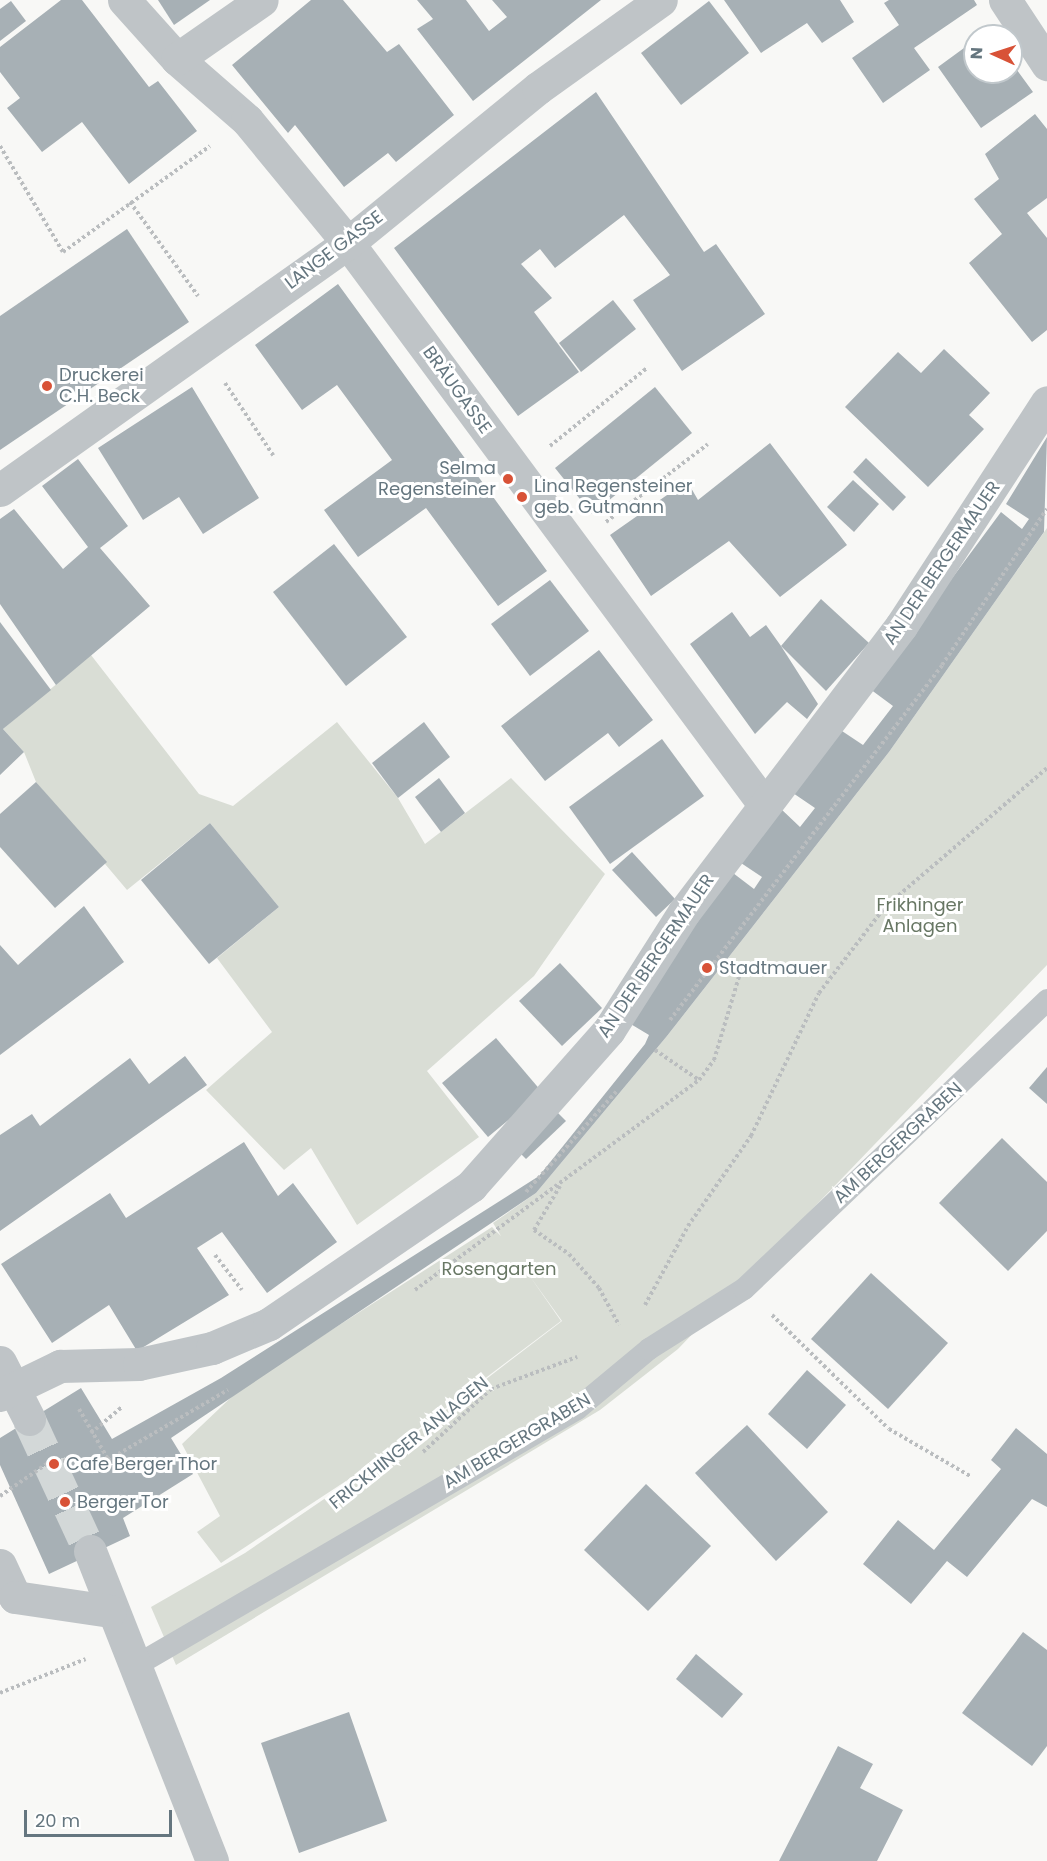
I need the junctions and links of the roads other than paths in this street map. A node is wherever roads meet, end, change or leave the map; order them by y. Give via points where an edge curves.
1 (124, 0) edge
2 (262, 0) edge
3 (661, 0) edge
4 (1005, 0) edge
5 (177, 59) junction
6 (1047, 64) edge
7 (348, 243) junction
8 (1047, 402) edge
9 (0, 490) edge
10 (763, 803) junction
11 (1047, 1000) edge
12 (4, 1381) edge
13 (30, 1419) tunnel mouth
14 (90, 1551) tunnel mouth
15 (0, 1565) edge
16 (110, 1611) junction
17 (132, 1654) junction
18 (212, 1861) edge

1 - 5 street, BRÄUGASSE
2 - 5 street
3 - 7 street, LANGE GASSE via 538,88
4 - 6 street
5 - 7 street, BRÄUGASSE via 247,120
7 - 9 street, LANGE GASSE
7 - 10 street, BRÄUGASSE
8 - 10 street, AN DER BERGERMAUER via 901,626
10 - 12 street, AN DER BERGERMAUER via 684,912 609,1030 471,1186 269,1324 212,1348 139,1364 60,1366
11 - 17 lane, AM BERGERGRABEN via 744,1289 649,1349 577,1409
12 - 13 street
14 - 16 street
15 - 16 street via 15,1596
16 - 17 street
17 - 18 street

